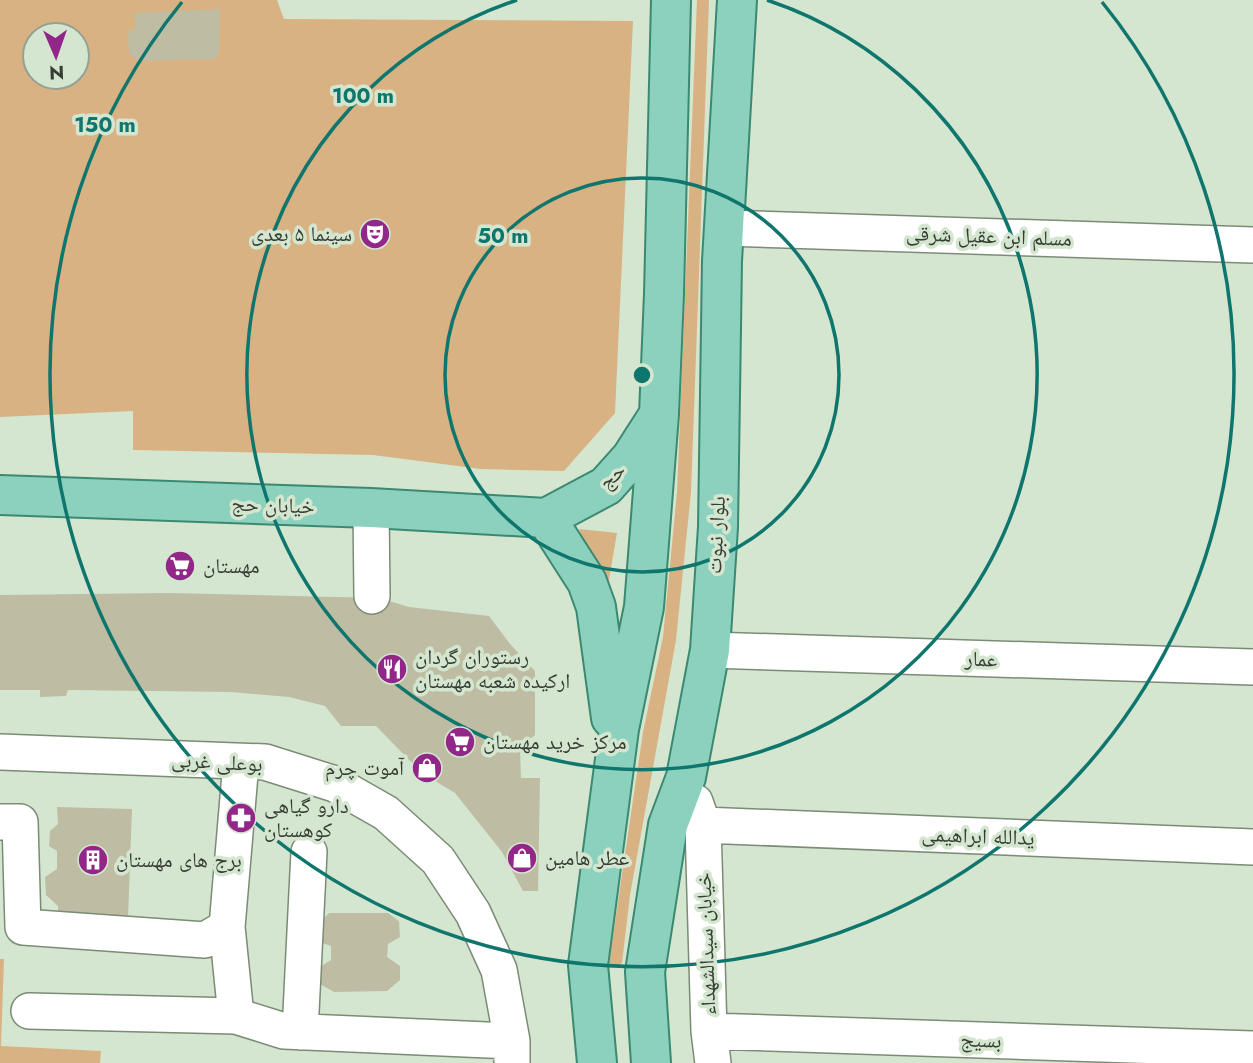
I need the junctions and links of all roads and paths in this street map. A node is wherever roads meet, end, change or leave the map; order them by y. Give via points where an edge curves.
1 (671, 0) edge
2 (737, 0) edge
3 (725, 228) junction
4 (1253, 245) edge
5 (659, 414) junction
6 (0, 495) edge
7 (371, 508) junction
8 (546, 518) junction
9 (372, 596) dead end
10 (710, 650) junction
11 (1253, 667) edge
12 (0, 752) edge
13 (614, 759) junction
14 (241, 762) junction
15 (686, 777) junction
16 (0, 822) edge
17 (703, 825) junction
18 (1253, 847) edge
19 (309, 852) dead end
20 (227, 927) junction
21 (588, 965) junction
22 (645, 972) junction
23 (29, 1011) dead end
24 (236, 1016) junction
25 (300, 1032) junction
26 (650, 1046) edge
27 (595, 1047) edge
28 (711, 1047) edge
29 (1253, 1049) edge
30 (512, 1052) edge

1 - 5 main road
2 - 3 main road, بلوار نبوت
3 - 4 street, مسلم ابن عقیل شرقی
3 - 10 main road, بلوار نبوت via 718,527
5 - 8 main road, حج via 631,458 606,486
5 - 13 main road via 644,607
6 - 7 main road, خیابان حج
7 - 8 main road, خیابان حج
7 - 9 street
8 - 13 main road via 587,582 596,607
10 - 11 street, عمار
10 - 15 main road, بلوار نبوت
12 - 14 street, بوعلی غربی
13 - 21 main road
14 - 20 street
14 - 30 street, بوعلی غربی via 265,762 335,784 386,813 438,860 473,913 499,970
15 - 17 street, خیابان سیدالشهداء
15 - 22 main road, بلوار نبوت via 668,825
16 - 20 street via 20,822 23,927 205,940
17 - 18 street, یدالله ابراهیمی
17 - 28 street, خیابان سیدالشهداء
19 - 25 street
20 - 24 street
21 - 22 main road via 598,982 615,990 633,985
21 - 27 main road
22 - 26 main road, بلوار نبوت
23 - 24 street
24 - 25 street
25 - 30 street
26 - 27 main road via 641,1013 622,1005 610,1006 599,1016
28 - 29 street, بسیج

